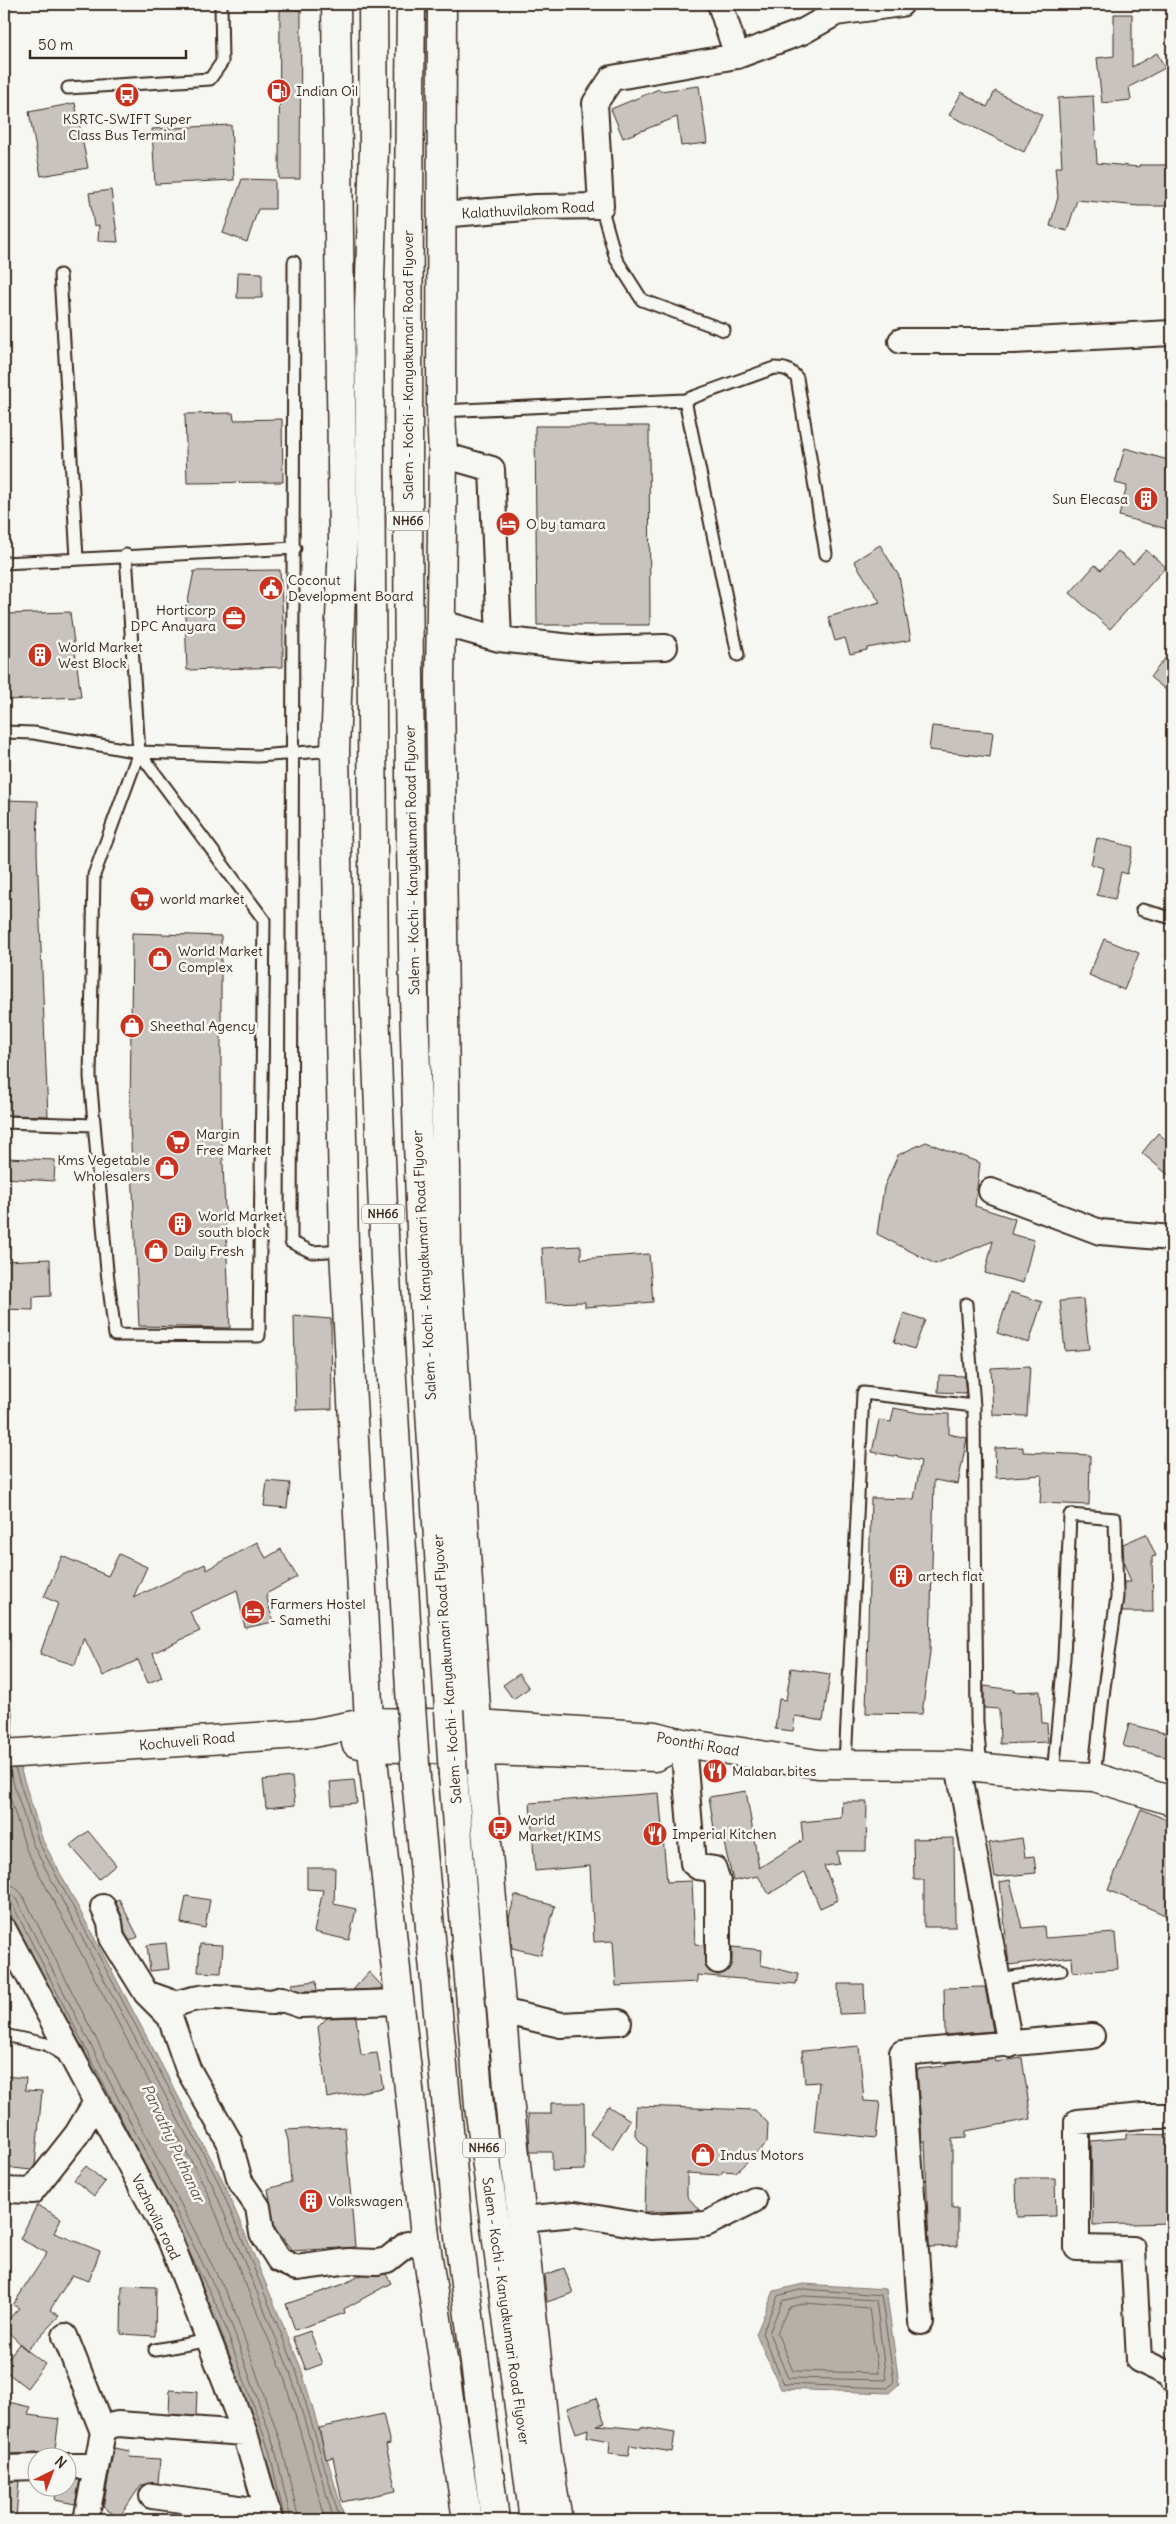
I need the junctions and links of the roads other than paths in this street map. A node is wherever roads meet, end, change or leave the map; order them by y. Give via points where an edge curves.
1 (221, 4) edge
2 (336, 4) edge
3 (373, 4) edge
4 (410, 4) edge
5 (442, 4) edge
6 (720, 4) edge
7 (901, 4) edge
8 (737, 56) junction
9 (68, 88) dead end
10 (601, 206) junction
11 (441, 215) junction
12 (294, 262) dead end
13 (60, 275) dead end
14 (724, 330) dead end
15 (1172, 334) edge
16 (901, 341) dead end
17 (685, 400) junction
18 (441, 411) junction
19 (443, 455) junction
20 (295, 548) junction
21 (826, 554) dead end
22 (126, 555) junction
23 (77, 558) junction
24 (4, 563) edge
25 (442, 623) junction
26 (499, 639) junction
27 (665, 647) dead end
28 (738, 655) dead end
29 (4, 732) edge
30 (336, 750) junction
31 (139, 752) junction
32 (291, 754) junction
33 (1142, 910) dead end
34 (1172, 918) edge
35 (4, 1122) edge
36 (94, 1125) junction
37 (991, 1191) dead end
38 (1172, 1238) edge
39 (344, 1250) junction
40 (966, 1304) dead end
41 (974, 1406) junction
42 (371, 1734) junction
43 (478, 1737) junction
44 (683, 1743) junction
45 (4, 1754) edge
46 (845, 1765) junction
47 (969, 1766) junction
48 (1053, 1775) junction
49 (1094, 1776) junction
50 (1172, 1801) edge
51 (103, 1907) dead end
52 (4, 1930) edge
53 (718, 1961) dead end
54 (1061, 1970) dead end
55 (998, 1978) junction
56 (146, 1994) junction
57 (400, 2002) junction
58 (501, 2011) junction
59 (619, 2022) dead end
60 (4, 2035) edge
61 (1092, 2036) dead end
62 (1010, 2045) junction
63 (74, 2062) junction
64 (96, 2102) junction
65 (1172, 2116) edge
66 (4, 2190) edge
67 (754, 2200) dead end
68 (522, 2219) junction
69 (426, 2245) junction
70 (921, 2322) dead end
71 (65, 2336) dead end
72 (210, 2340) junction
73 (155, 2350) dead end
74 (1172, 2379) edge
75 (102, 2432) junction
76 (245, 2433) junction
77 (78, 2466) edge
78 (96, 2466) junction
79 (28, 2467) edge
80 (4, 2468) edge
81 (152, 2496) dead end
82 (269, 2516) edge
83 (86, 2520) edge
84 (467, 2520) edge
85 (495, 2520) edge
86 (534, 2520) edge
87 (558, 2520) edge

1 - 9 lane via 222,62 210,79
2 - 30 main road via 343,540
3 - 85 main road, NH66, bridge via 370,310 374,984 386,1269 416,1778 459,2237
4 - 86 main road, Salem - Kochi - Kanyakumari Road Flyover / NH66, bridge via 407,314 413,988 422,1260 449,1710 479,2106
5 - 11 main road
6 - 8 street
7 - 8 street, Kalathuvilakom Road via 836,14 802,32
8 - 10 street, Kalathuvilakom Road via 612,78 595,103
10 - 11 street, Kalathuvilakom Road via 536,207
10 - 14 lane via 616,259 642,300
11 - 18 main road
12 - 20 lane
13 - 23 lane
15 - 16 street via 1013,341
17 - 18 lane
17 - 21 lane via 774,368 792,371 799,388
17 - 28 lane
18 - 19 main road
19 - 25 main road
19 - 26 street via 492,469
20 - 22 lane
20 - 32 lane
22 - 23 lane
22 - 31 lane
23 - 24 lane
25 - 26 street
25 - 43 main road via 447,1256
26 - 27 street via 590,648
29 - 31 lane via 34,733
30 - 32 lane
30 - 39 main road
31 - 32 lane
31 - 36 lane via 94,875 90,1077
31 - 36 lane via 264,920 259,1336 115,1335 106,1271
32 - 39 lane via 291,1242 312,1252
33 - 34 lane
35 - 36 lane
37 - 38 street via 1100,1232
39 - 42 main road
40 - 41 lane
41 - 46 lane via 863,1393
41 - 47 lane via 978,1722
42 - 43 main road, Poonthi Road
42 - 45 main road, Kochuveli Road via 313,1733
42 - 57 main road
43 - 44 main road, Poonthi Road via 655,1736
43 - 58 main road
44 - 46 main road, Poonthi Road via 818,1764
44 - 53 street via 693,1863 714,1869 718,1882
46 - 47 main road, Poonthi Road
47 - 48 main road, Poonthi Road
47 - 55 street
48 - 49 main road, Poonthi Road
48 - 49 lane via 1064,1658 1070,1515 1115,1519 1118,1597
49 - 50 main road, Poonthi Road
51 - 56 street via 112,1938
52 - 63 street, Vazhavila road
54 - 55 lane
55 - 62 street
56 - 57 street via 177,2004 190,1998 204,1997 272,2002 282,1999 300,2005
56 - 69 street via 170,2017 188,2069 229,2141 240,2181 258,2207 262,2233 279,2260 296,2268 349,2261 377,2262 387,2260 407,2244
57 - 69 main road
58 - 59 street via 561,2026
58 - 68 main road
60 - 63 lane via 46,2044
61 - 62 street
62 - 70 street via 902,2053
63 - 64 street, Vazhavila road
64 - 66 street via 77,2134 32,2191
64 - 72 street, Vazhavila road via 170,2240
65 - 74 street via 1077,2122 1077,2248 1132,2249 1139,2360 1170,2374
67 - 68 street via 706,2224 651,2227 575,2214
68 - 87 main road via 547,2452
69 - 84 main road
71 - 75 street
72 - 73 lane
72 - 76 street, Vazhavila road
75 - 76 street via 118,2424
75 - 78 street
76 - 82 street, Vazhavila road
77 - 78 street
78 - 83 street
79 - 80 street
81 - 82 street

